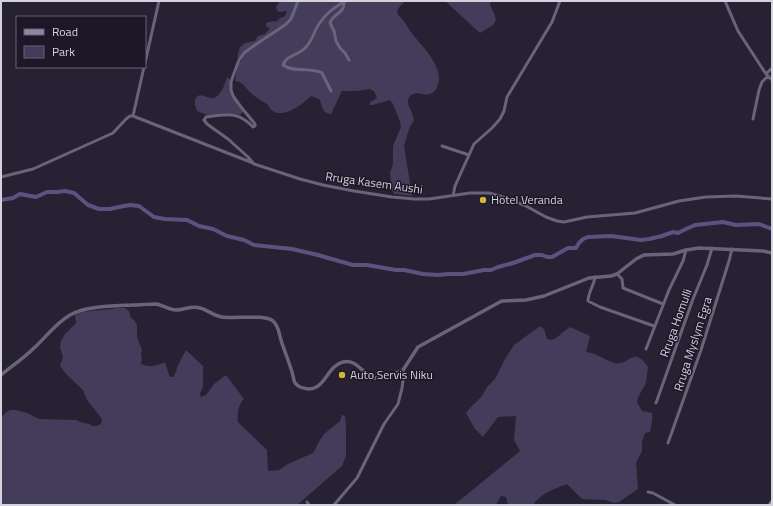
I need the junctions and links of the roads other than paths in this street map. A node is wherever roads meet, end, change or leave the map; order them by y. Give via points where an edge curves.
1 (159, 1) edge
2 (298, 1) edge
3 (345, 1) edge
4 (560, 1) edge
5 (725, 1) edge
6 (146, 59) edge
7 (350, 60) dead end
8 (144, 68) edge
9 (772, 68) edge
10 (767, 75) junction
11 (772, 80) edge
12 (332, 91) dead end
13 (133, 116) junction
14 (753, 119) dead end
15 (442, 146) dead end
16 (469, 155) junction
17 (254, 164) junction
18 (1, 178) edge
19 (453, 195) junction
20 (772, 199) edge
21 (712, 248) junction
22 (732, 249) junction
23 (686, 250) junction
24 (772, 253) edge
25 (617, 274) junction
26 (595, 277) junction
27 (663, 304) junction
28 (654, 326) junction
29 (646, 349) dead end
30 (404, 370) junction
31 (1, 375) edge
32 (656, 403) dead end
33 (668, 443) dead end
34 (648, 492) dead end
35 (772, 502) edge
36 (334, 505) edge
37 (675, 505) edge
38 (770, 505) edge

1 - 6 street
2 - 17 street, Rruga Kasem Aushi via 291,19 285,25 244,53 233,76 233,96 255,124 254,128 248,121 231,115 206,117 204,120
3 - 7 street via 343,8 330,23 336,41
3 - 12 street via 332,9 323,19 306,48 285,60 283,65 287,68 322,73
4 - 16 street via 552,22 508,97 500,119 474,144
5 - 10 street via 738,31
8 - 13 street
9 - 10 street
10 - 11 street
10 - 14 street via 759,90
13 - 17 street
13 - 18 street via 126,119 113,133 33,169
15 - 16 street
16 - 19 street
17 - 19 street, Rruga Kasem Aushi via 300,179 354,191 429,199
19 - 20 street, Rruga Kasem Aushi via 481,192 493,194 564,222 587,217 635,213 679,201 706,197
21 - 22 street
21 - 23 street
21 - 32 street, Rruga Homulli
22 - 24 street
22 - 33 street, Rruga Myslym Egra via 702,350
23 - 25 street via 673,254 640,256
23 - 27 street
25 - 26 street
25 - 27 street via 622,279 623,288
26 - 28 street via 588,301
26 - 30 street via 544,296 502,301 418,347
27 - 28 street
28 - 29 street
30 - 31 street via 374,378 346,361 332,370 318,386 312,389 300,387 294,381 277,326 272,320 262,317 224,317 199,307 175,310 155,304 117,305 74,313 65,318
30 - 36 street via 398,404 384,424 357,478
34 - 37 street
35 - 38 main road

